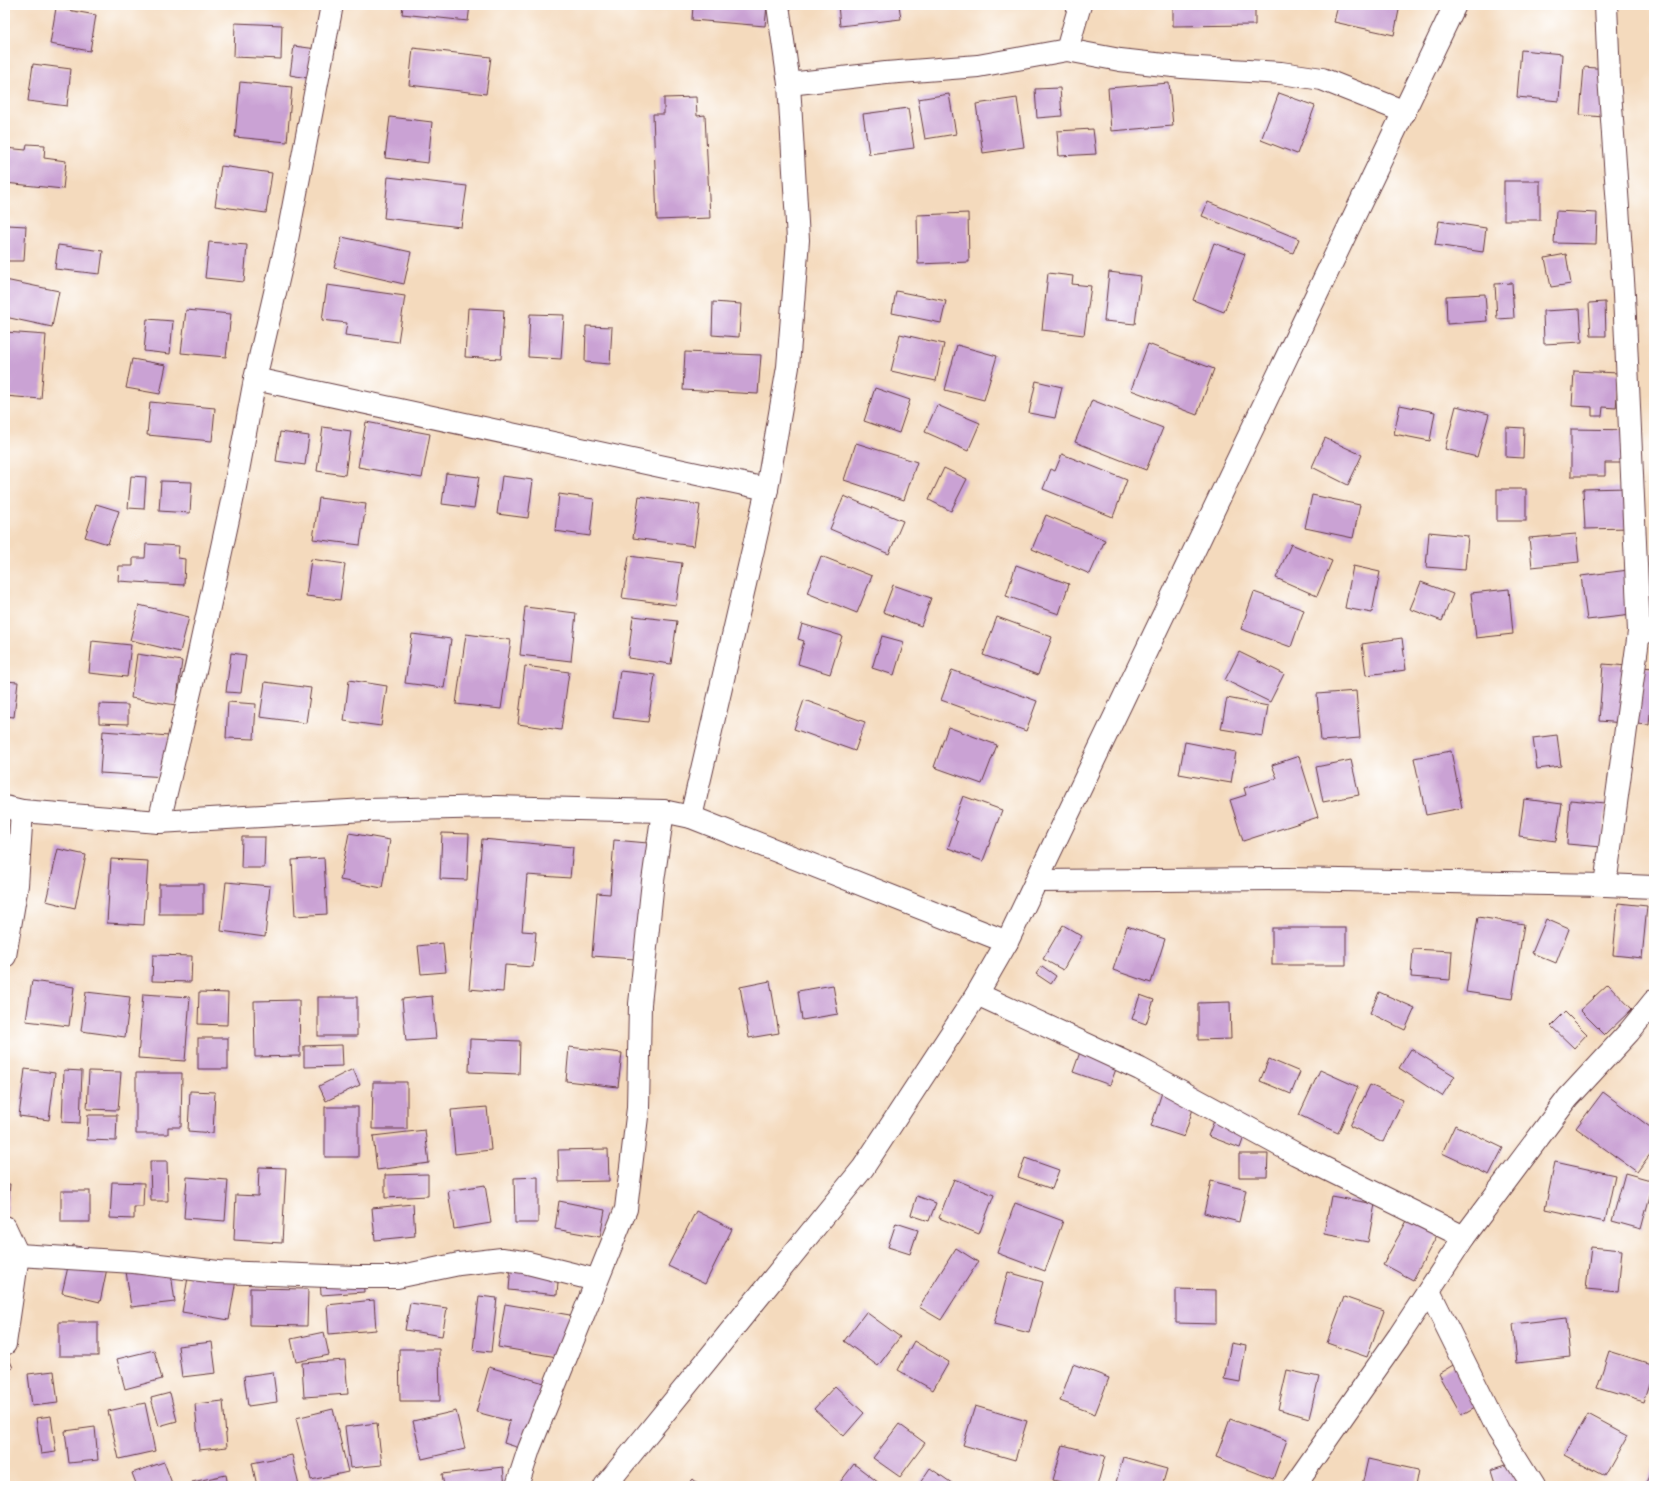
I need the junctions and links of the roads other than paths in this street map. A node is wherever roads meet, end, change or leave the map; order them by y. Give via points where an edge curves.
1 (332, 5) edge
2 (778, 5) edge
3 (1080, 5) edge
4 (1455, 5) edge
5 (1606, 5) edge
6 (1067, 50) junction
7 (789, 84) junction
8 (1405, 112) junction
9 (256, 379) junction
10 (767, 489) junction
11 (1646, 631) edge
12 (14, 809) edge
13 (663, 811) junction
14 (691, 817) junction
15 (159, 822) junction
16 (1037, 881) junction
17 (1605, 885) junction
18 (1654, 887) edge
19 (1007, 942) junction
20 (5, 956) edge
21 (977, 994) junction
22 (1654, 1001) edge
23 (5, 1227) edge
24 (1464, 1237) junction
25 (18, 1255) junction
26 (596, 1280) junction
27 (1429, 1291) junction
28 (5, 1344) edge
29 (517, 1486) edge
30 (605, 1486) edge
31 (1294, 1486) edge
32 (1533, 1486) edge

1 - 9 street via 286,245
2 - 7 street
3 - 6 street
4 - 8 street
5 - 11 street
6 - 7 street via 978,66
6 - 8 street via 1120,60 1281,73 1322,79
7 - 10 street via 798,240 788,367
8 - 16 street
9 - 10 street
9 - 15 street via 196,667
10 - 14 street
11 - 17 street
12 - 15 street
12 - 20 street via 17,885
13 - 14 street
13 - 15 street via 489,807 366,810
13 - 26 street via 640,1004 638,1108 626,1209
14 - 19 street
16 - 17 street via 1286,880
16 - 19 street
17 - 18 street
19 - 21 street
21 - 24 street via 1140,1070 1296,1154
21 - 30 street via 863,1168
22 - 24 street via 1568,1098
23 - 25 street
24 - 27 street
25 - 26 street via 134,1262 218,1272 356,1277 397,1277 459,1264 502,1259
25 - 28 street
26 - 29 street via 529,1449
27 - 31 street
27 - 32 street via 1498,1430

